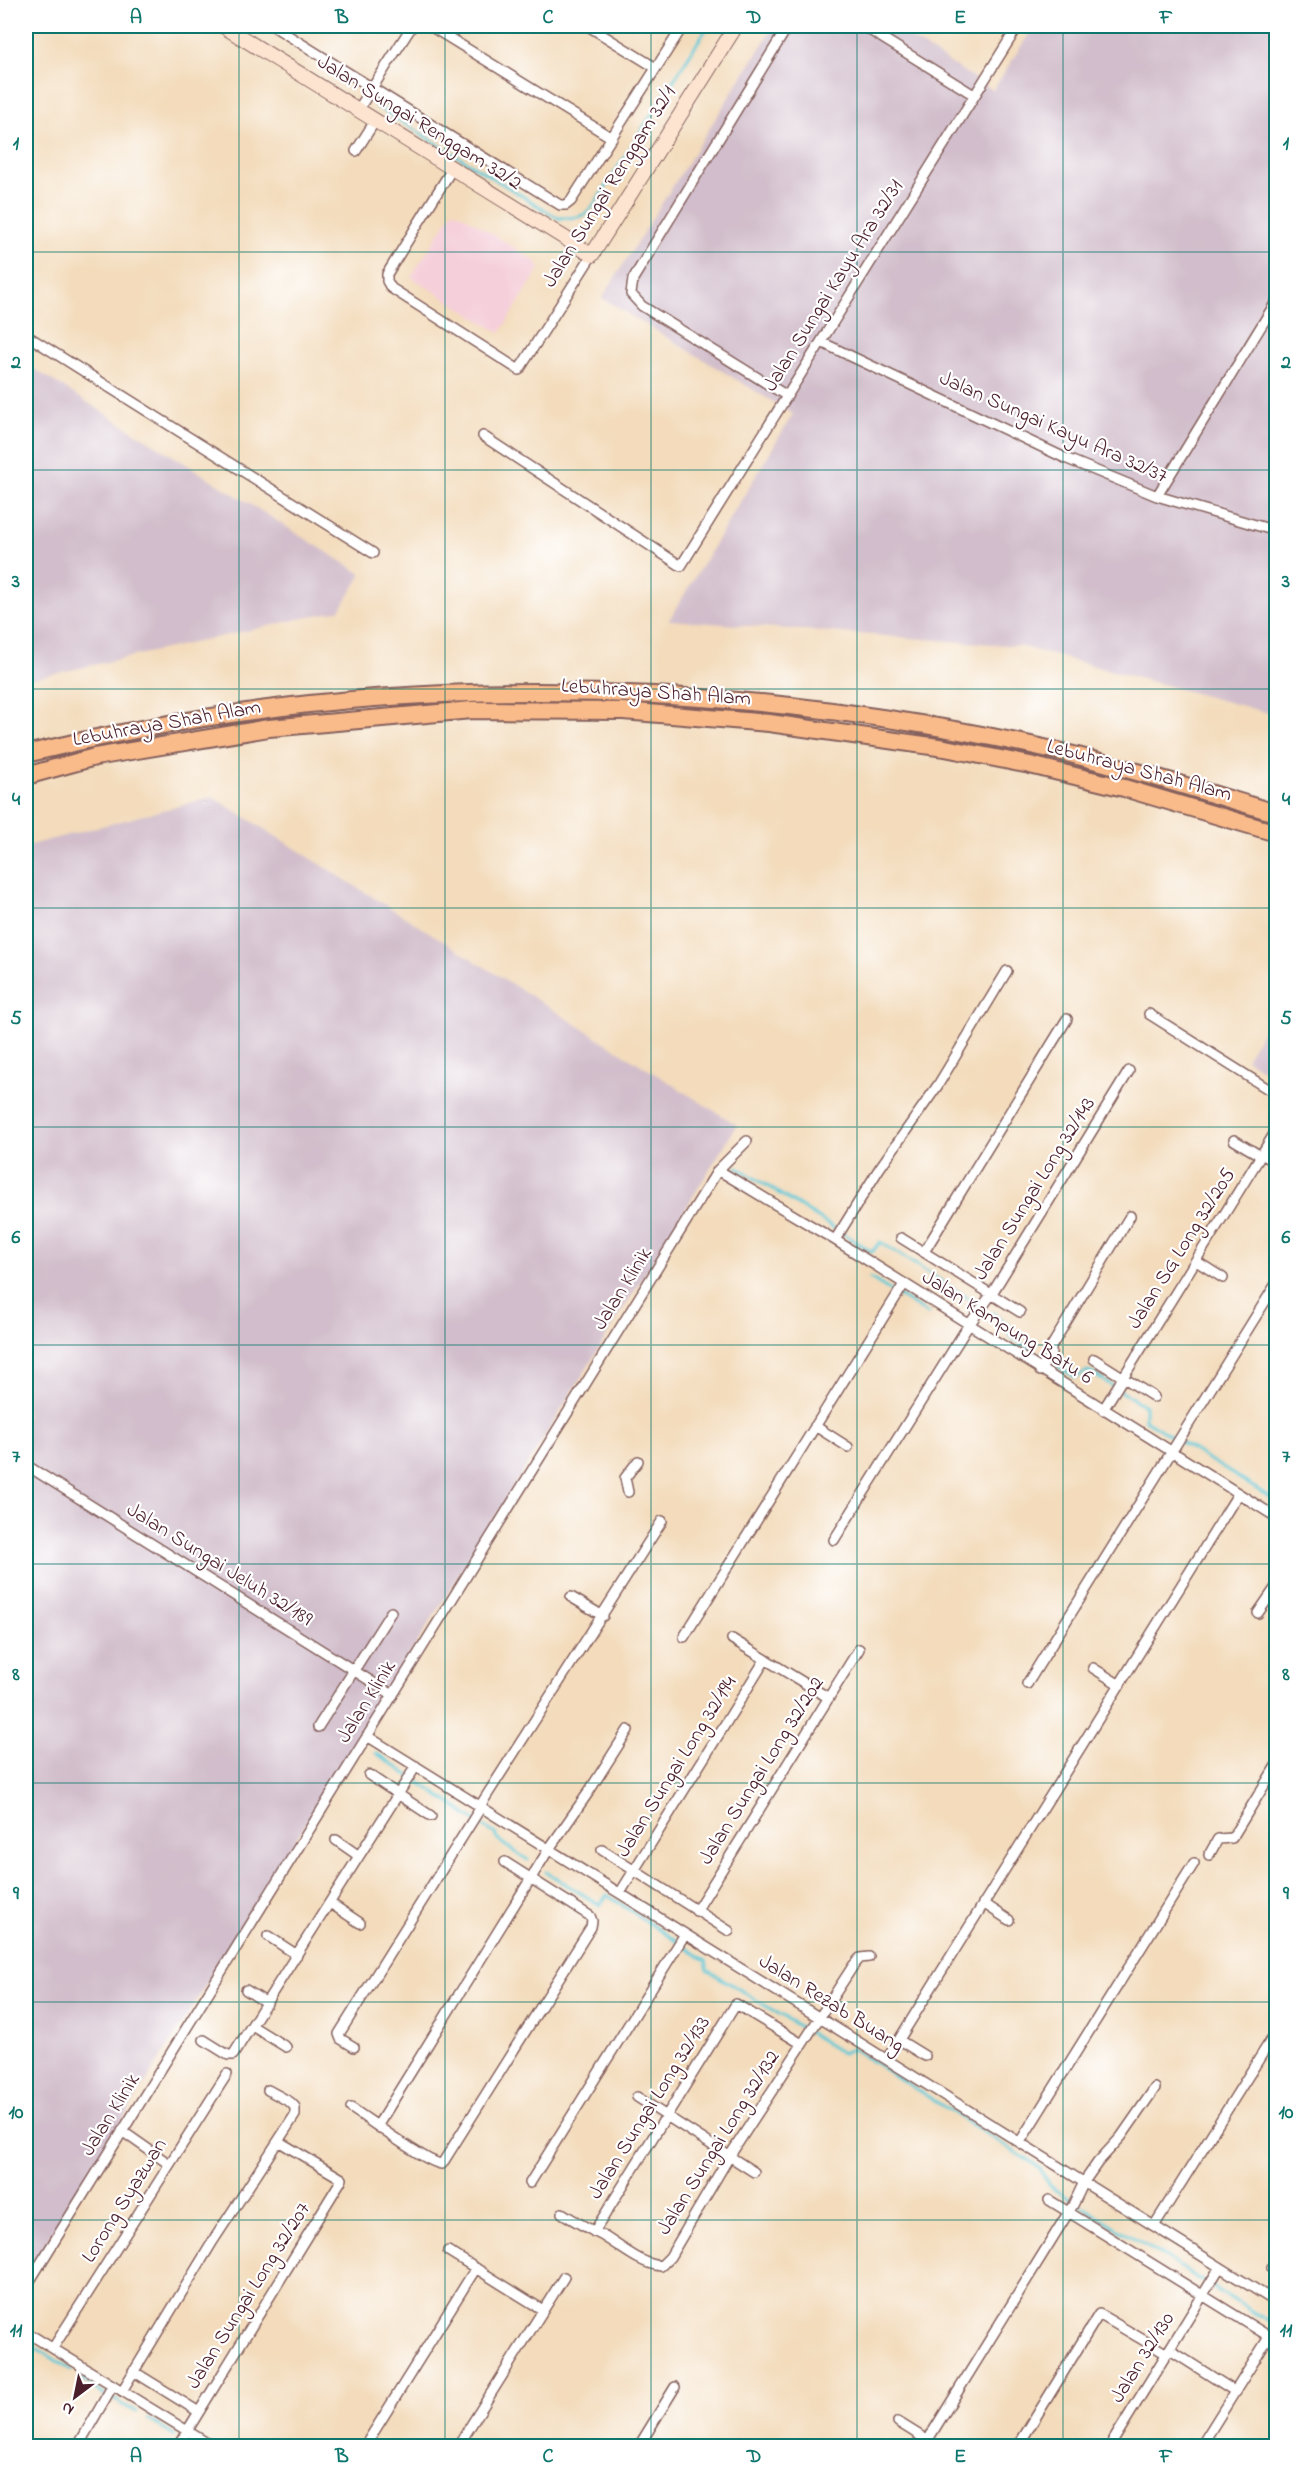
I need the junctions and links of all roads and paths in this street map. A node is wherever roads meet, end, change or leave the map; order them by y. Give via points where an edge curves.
1 (223, 26) edge
2 (273, 26) edge
3 (412, 26) edge
4 (430, 26) edge
5 (588, 26) edge
6 (683, 26) edge
7 (736, 26) edge
8 (788, 26) edge
9 (863, 26) edge
10 (1018, 26) edge
11 (656, 68) junction
12 (372, 87) junction
13 (974, 95) junction
14 (358, 110) junction
15 (375, 121) junction
16 (612, 138) junction
17 (356, 151) dead end
18 (452, 170) junction
19 (592, 255) junction
20 (1276, 302) edge
21 (26, 335) edge
22 (821, 342) junction
23 (787, 396) junction
24 (483, 436) dead end
25 (1157, 496) junction
26 (1276, 531) edge
27 (373, 553) dead end
28 (26, 754) edge
29 (26, 776) edge
30 (1276, 813) edge
31 (1276, 833) edge
32 (1007, 971) dead end
33 (1149, 1014) dead end
34 (1067, 1019) dead end
35 (1129, 1071) dead end
36 (1276, 1094) edge
37 (1276, 1131) edge
38 (1234, 1140) dead end
39 (747, 1142) dead end
40 (1261, 1155) junction
41 (1276, 1163) edge
42 (718, 1170) junction
43 (1130, 1216) dead end
44 (902, 1238) dead end
45 (836, 1240) junction
46 (924, 1252) junction
47 (1196, 1261) junction
48 (1223, 1278) dead end
49 (1276, 1284) edge
50 (899, 1290) junction
51 (991, 1295) junction
52 (1020, 1312) dead end
53 (969, 1326) junction
54 (1094, 1359) dead end
55 (1040, 1371) junction
56 (1122, 1382) junction
57 (1154, 1396) dead end
58 (1103, 1410) junction
59 (815, 1426) junction
60 (848, 1447) dead end
61 (1173, 1449) junction
62 (638, 1461) dead end
63 (26, 1465) edge
64 (628, 1492) dead end
65 (1238, 1494) junction
66 (1276, 1517) edge
67 (662, 1521) dead end
68 (834, 1540) dead end
69 (1276, 1587) edge
70 (571, 1597) dead end
71 (391, 1612) dead end
72 (1258, 1613) dead end
73 (603, 1616) junction
74 (684, 1637) dead end
75 (732, 1639) dead end
76 (859, 1649) dead end
77 (765, 1660) junction
78 (1093, 1668) dead end
79 (354, 1670) junction
80 (1027, 1684) dead end
81 (1120, 1685) junction
82 (393, 1695) junction
83 (829, 1698) junction
84 (318, 1727) dead end
85 (628, 1730) dead end
86 (367, 1736) junction
87 (416, 1766) junction
88 (1276, 1766) edge
89 (369, 1775) dead end
90 (398, 1794) junction
91 (477, 1812) junction
92 (431, 1816) dead end
93 (336, 1840) dead end
94 (549, 1849) junction
95 (602, 1850) dead end
96 (1209, 1855) dead end
97 (359, 1856) junction
98 (505, 1862) dead end
99 (1194, 1863) dead end
100 (634, 1871) junction
101 (532, 1880) junction
102 (620, 1893) junction
103 (330, 1903) junction
104 (983, 1904) junction
105 (696, 1911) junction
106 (1009, 1920) dead end
107 (360, 1923) dead end
108 (729, 1931) dead end
109 (685, 1934) junction
110 (268, 1936) dead end
111 (297, 1955) junction
112 (869, 1957) dead end
113 (246, 1990) dead end
114 (267, 2003) junction
115 (820, 2018) junction
116 (252, 2026) junction
117 (1276, 2032) edge
118 (204, 2040) dead end
119 (899, 2040) junction
120 (804, 2041) junction
121 (286, 2047) dead end
122 (354, 2047) dead end
123 (925, 2056) dead end
124 (887, 2060) junction
125 (227, 2074) dead end
126 (1155, 2088) dead end
127 (268, 2090) dead end
128 (637, 2097) dead end
129 (351, 2108) dead end
130 (665, 2116) junction
131 (378, 2125) junction
132 (122, 2132) junction
133 (278, 2141) junction
134 (1020, 2142) junction
135 (729, 2157) junction
136 (169, 2164) junction
137 (754, 2172) dead end
138 (1084, 2182) junction
139 (531, 2183) dead end
140 (1048, 2200) dead end
141 (1071, 2209) junction
142 (562, 2213) dead end
143 (1154, 2226) junction
144 (594, 2232) junction
145 (448, 2251) dead end
146 (1220, 2267) junction
147 (476, 2268) junction
148 (564, 2277) dead end
149 (26, 2287) edge
150 (1208, 2289) junction
151 (1276, 2302) edge
152 (543, 2310) junction
153 (1274, 2331) edge
154 (26, 2332) edge
155 (53, 2348) junction
156 (1168, 2352) junction
157 (133, 2371) junction
158 (117, 2388) junction
159 (675, 2388) dead end
160 (1236, 2392) junction
161 (199, 2412) junction
162 (898, 2422) dead end
163 (188, 2431) junction
164 (925, 2443) edge
165 (78, 2446) edge
166 (178, 2446) edge
167 (212, 2446) edge
168 (365, 2446) edge
169 (458, 2446) edge
170 (639, 2446) edge
171 (1018, 2446) edge
172 (1110, 2446) edge
173 (1201, 2446) edge

1 - 14 street, Jalan Sungai Renggam 32/2
2 - 12 street
3 - 12 street
4 - 16 street
5 - 11 street
6 - 11 street
7 - 19 street, Jalan Sungai Renggam 32/1
8 - 23 street via 633,279 631,294 642,306
9 - 13 street
10 - 13 street, Jalan Sungai Kayu Ara 32/31
11 - 16 street
12 - 14 street
12 - 16 street via 560,205 571,201
13 - 22 street, Jalan Sungai Kayu Ara 32/31
14 - 15 street, Jalan Sungai Renggam 32/2
15 - 17 street
15 - 18 street, Jalan Sungai Renggam 32/2
18 - 19 street, Jalan Sungai Renggam 32/2
18 - 19 street, Jalan Sungai Renggam 32/1 via 387,274 387,281 391,288 519,370
20 - 25 street
21 - 27 street
22 - 23 street, Jalan Sungai Kayu Ara 32/31
22 - 25 street, Jalan Sungai Kayu Ara 32/37 via 1065,458
23 - 24 street, Jalan Sungai Kayu Ara 32/31 via 681,566
25 - 26 street, Jalan Sungai Kayu Ara 32/37
28 - 30 highway, Lebuhraya Shah Alam via 90,738 290,707 392,696 624,693 774,703 947,729 1129,770
29 - 31 highway, Lebuhraya Shah Alam via 95,757 269,728 472,711 622,711 769,723 945,748 1114,786
32 - 45 street
33 - 36 street
34 - 46 street
35 - 51 street, Jalan Sungai Long 32/143
37 - 40 street, Jalan SG Long 32/205
38 - 40 street
39 - 42 street, Jalan Klinik
40 - 41 street
40 - 47 street, Jalan SG Long 32/205
42 - 45 street, Jalan Kampung Batu 6
42 - 82 street, Jalan Klinik
43 - 55 street
44 - 46 street
45 - 50 street, Jalan Kampung Batu 6
46 - 51 street
47 - 48 street
47 - 56 street, Jalan SG Long 32/205
49 - 61 street
50 - 53 street, Jalan Kampung Batu 6
50 - 59 street
51 - 52 street
51 - 53 street, Jalan Sungai Long 32/143
53 - 55 street, Jalan Kampung Batu 6
53 - 68 street, Jalan Sungai Long 32/143
54 - 56 street
55 - 58 street, Jalan Kampung Batu 6
56 - 57 street
56 - 58 street, Jalan SG Long 32/205
58 - 61 street, Jalan Kampung Batu 6
59 - 60 street
59 - 74 street
61 - 65 street, Jalan Kampung Batu 6
61 - 80 street
62 - 64 street via 625,1478
63 - 79 street, Jalan Sungai Jeluh 32/189
65 - 66 street, Jalan Kampung Batu 6
65 - 81 street
67 - 73 street
69 - 72 street
70 - 73 street
71 - 79 street
73 - 91 street
75 - 77 street
76 - 83 street, Jalan Sungai Long 32/202
77 - 83 street
77 - 100 street, Jalan Sungai Long 32/194
78 - 81 street
79 - 82 street, Jalan Sungai Jeluh 32/189
79 - 84 street
81 - 104 street
82 - 86 street, Jalan Klinik
83 - 105 street, Jalan Sungai Long 32/202
85 - 94 street
86 - 87 street, Jalan Rezab Buang
86 - 132 street, Jalan Klinik
87 - 90 street
87 - 91 street, Jalan Rezab Buang
88 - 96 street via 1232,1838 1218,1839
89 - 90 street
90 - 92 street
90 - 97 street
91 - 94 street, Jalan Rezab Buang
91 - 122 street via 339,2034
93 - 97 street
94 - 101 street
94 - 102 street, Jalan Rezab Buang
95 - 100 street
97 - 103 street
98 - 101 street
99 - 134 street
100 - 102 street, Jalan Sungai Long 32/194
100 - 105 street
101 - 131 street
101 - 131 street via 592,1921 551,1993 442,2164
102 - 109 street, Jalan Rezab Buang
103 - 107 street
103 - 111 street
104 - 106 street
104 - 119 street
105 - 108 street
109 - 115 street, Jalan Rezab Buang
109 - 139 street
110 - 111 street
111 - 114 street
112 - 115 street, Jalan Sungai Long 32/132 via 860,1958 853,1966
113 - 114 street
114 - 116 street
115 - 120 street, Jalan Sungai Long 32/132
115 - 124 street, Jalan Rezab Buang
116 - 118 street via 233,2055
116 - 121 street
117 - 143 street
119 - 123 street
119 - 124 street
120 - 130 street, Jalan Sungai Long 32/133 via 736,2004
120 - 135 street, Jalan Sungai Long 32/132
124 - 134 street, Jalan Rezab Buang
125 - 136 street, Lorong Syazwan
126 - 138 street
127 - 133 street via 295,2107 295,2115
128 - 130 street
129 - 131 street
130 - 135 street
130 - 144 street, Jalan Sungai Long 32/133
132 - 136 street
132 - 149 street, Jalan Klinik
133 - 157 street
133 - 161 street, Jalan Sungai Long 32/207 via 342,2179
134 - 138 street, Jalan Rezab Buang
135 - 137 street
135 - 144 street, Jalan Sungai Long 32/132 via 662,2266 651,2265
136 - 155 street, Lorong Syazwan
138 - 141 street
138 - 143 street, Jalan Rezab Buang
140 - 141 street
141 - 150 street
141 - 164 street
142 - 144 street
143 - 146 street, Jalan Rezab Buang
145 - 147 street
146 - 150 street, Jalan 32/130
146 - 151 street, Jalan Rezab Buang
147 - 152 street
147 - 168 street
148 - 152 street
150 - 153 street
150 - 156 street, Jalan 32/130
152 - 169 street
153 - 160 street
154 - 155 street
155 - 158 street
156 - 160 street
156 - 171 street via 1099,2314
156 - 172 street, Jalan 32/130
157 - 158 street
157 - 161 street
158 - 163 street
158 - 165 street
159 - 170 street
160 - 173 street
161 - 163 street, Jalan Sungai Long 32/207
162 - 164 street
163 - 166 street, Jalan Sungai Long 32/207
163 - 167 street

